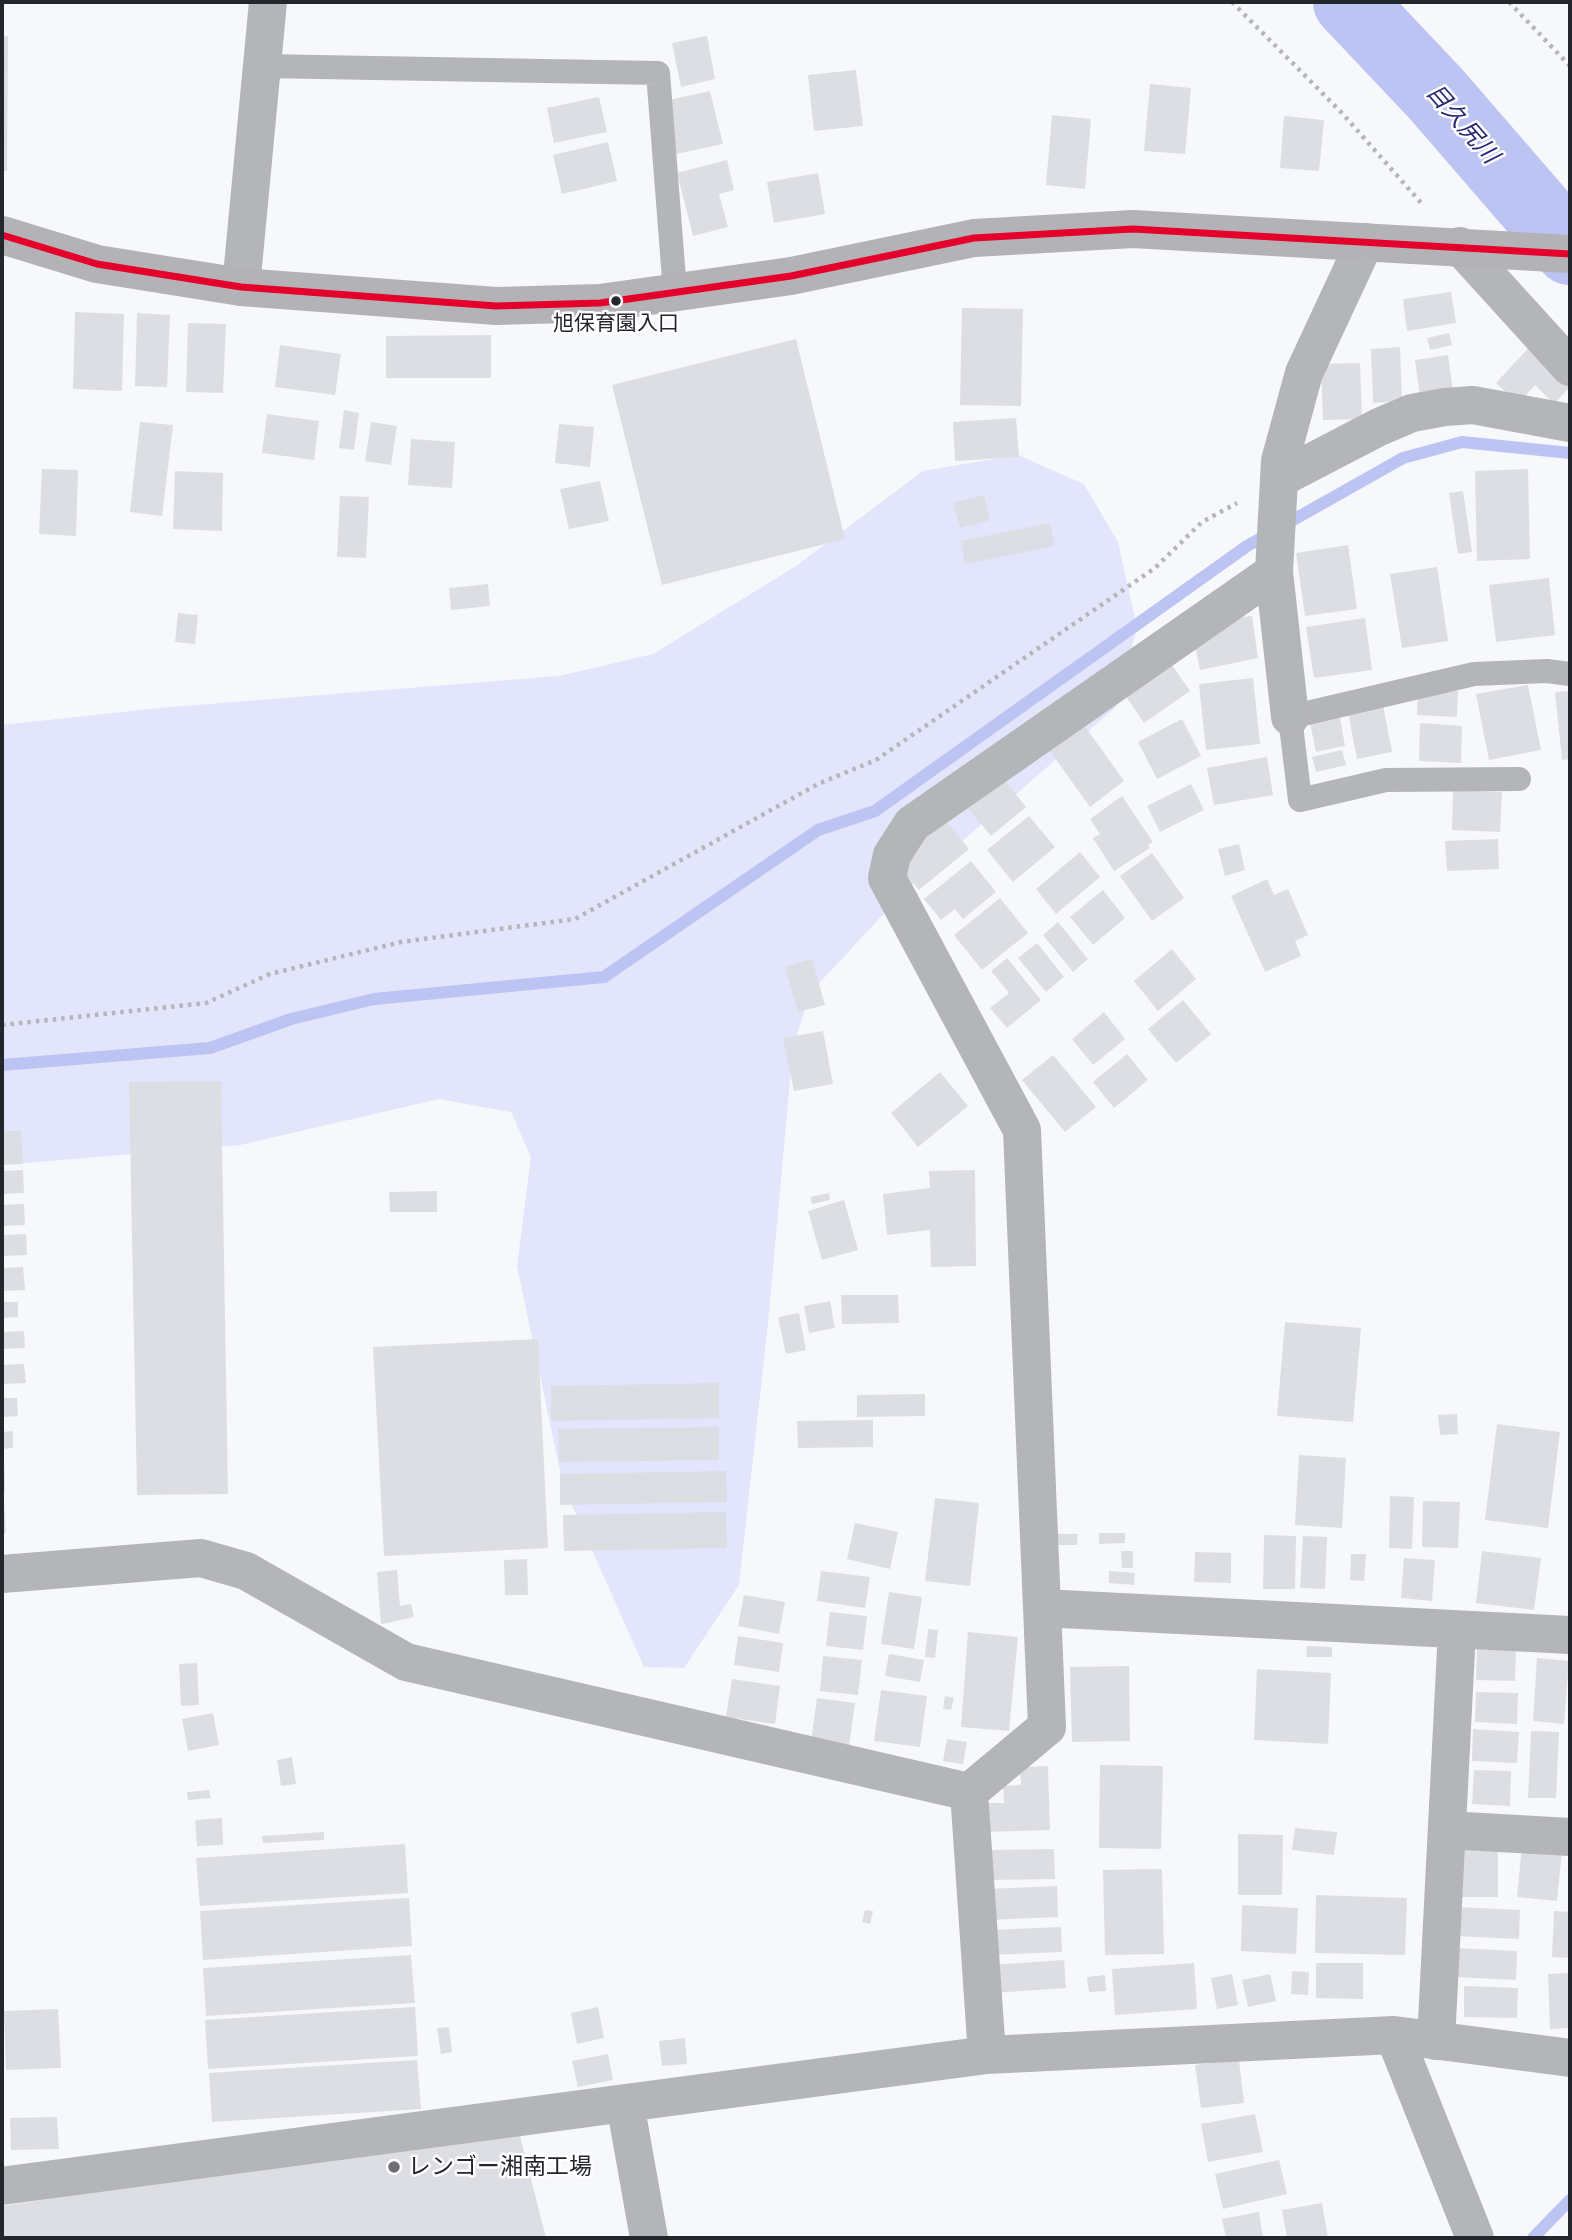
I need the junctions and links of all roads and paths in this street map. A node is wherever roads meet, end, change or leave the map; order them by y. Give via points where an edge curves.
1 (268, 2) edge
2 (1232, 2) edge
3 (1508, 2) edge
4 (262, 66) junction
5 (1570, 66) edge
6 (2, 235) edge
7 (1365, 242) junction
8 (1469, 248) junction
9 (1570, 254) edge
10 (241, 286) junction
11 (675, 292) junction
12 (1570, 367) edge
13 (1570, 423) edge
14 (1279, 479) junction
15 (1274, 572) junction
16 (1570, 674) edge
17 (1290, 717) junction
18 (1519, 779) dead end
19 (2, 1025) edge
20 (2, 1574) edge
21 (1042, 1608) junction
22 (1457, 1630) junction
23 (1570, 1635) edge
24 (969, 1792) junction
25 (1447, 1830) junction
26 (1570, 1837) edge
27 (1394, 2035) junction
28 (1436, 2041) junction
29 (987, 2055) junction
30 (1570, 2058) edge
31 (625, 2103) junction
32 (2, 2186) edge
33 (649, 2238) edge
34 (1475, 2238) edge

1 - 4 street
2 - 8 path
3 - 5 path
4 - 10 street
4 - 11 lane via 658,73
6 - 10 street via 97,264
7 - 8 street
7 - 11 street via 1133,229 974,238 791,276
7 - 14 street via 1304,373
8 - 9 street
8 - 12 street
10 - 11 street via 496,306 600,303
13 - 14 street via 1473,405 1412,413
14 - 15 street
14 - 19 path via 1202,523 1155,568 876,760 818,784 575,919 401,942 270,974 206,1003
15 - 17 street
15 - 21 street via 912,824 892,855 887,878 1022,1130
16 - 17 lane via 1474,674
17 - 18 lane via 1300,800 1386,780
20 - 24 street via 201,1558 246,1571 406,1662
21 - 22 street
21 - 24 street via 1047,1727
22 - 23 street
22 - 25 street
24 - 29 street
25 - 26 street
25 - 28 street
27 - 28 street
27 - 29 street
27 - 34 street
28 - 30 street
29 - 31 street
31 - 32 street
31 - 33 street

